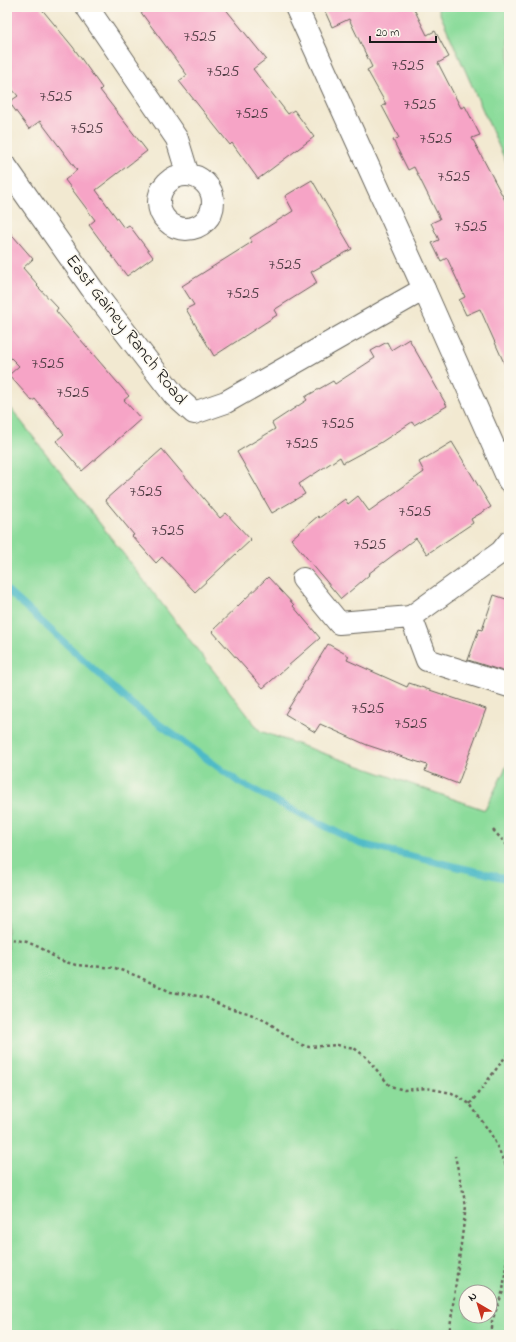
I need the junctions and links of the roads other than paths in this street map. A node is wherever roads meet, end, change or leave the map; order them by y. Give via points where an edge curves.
1 (87, 7) edge
2 (296, 7) edge
3 (7, 168) edge
4 (188, 175) dead end
5 (424, 289) junction
6 (509, 481) edge
7 (509, 542) edge
8 (303, 579) dead end
9 (410, 617) junction
10 (509, 686) edge

1 - 4 street via 177,139
2 - 5 street
3 - 5 street, East Gainey Ranch Road via 95,293 174,395 194,413 226,402
5 - 6 street
7 - 9 street via 500,552
8 - 9 street via 339,623
9 - 10 street via 427,660

